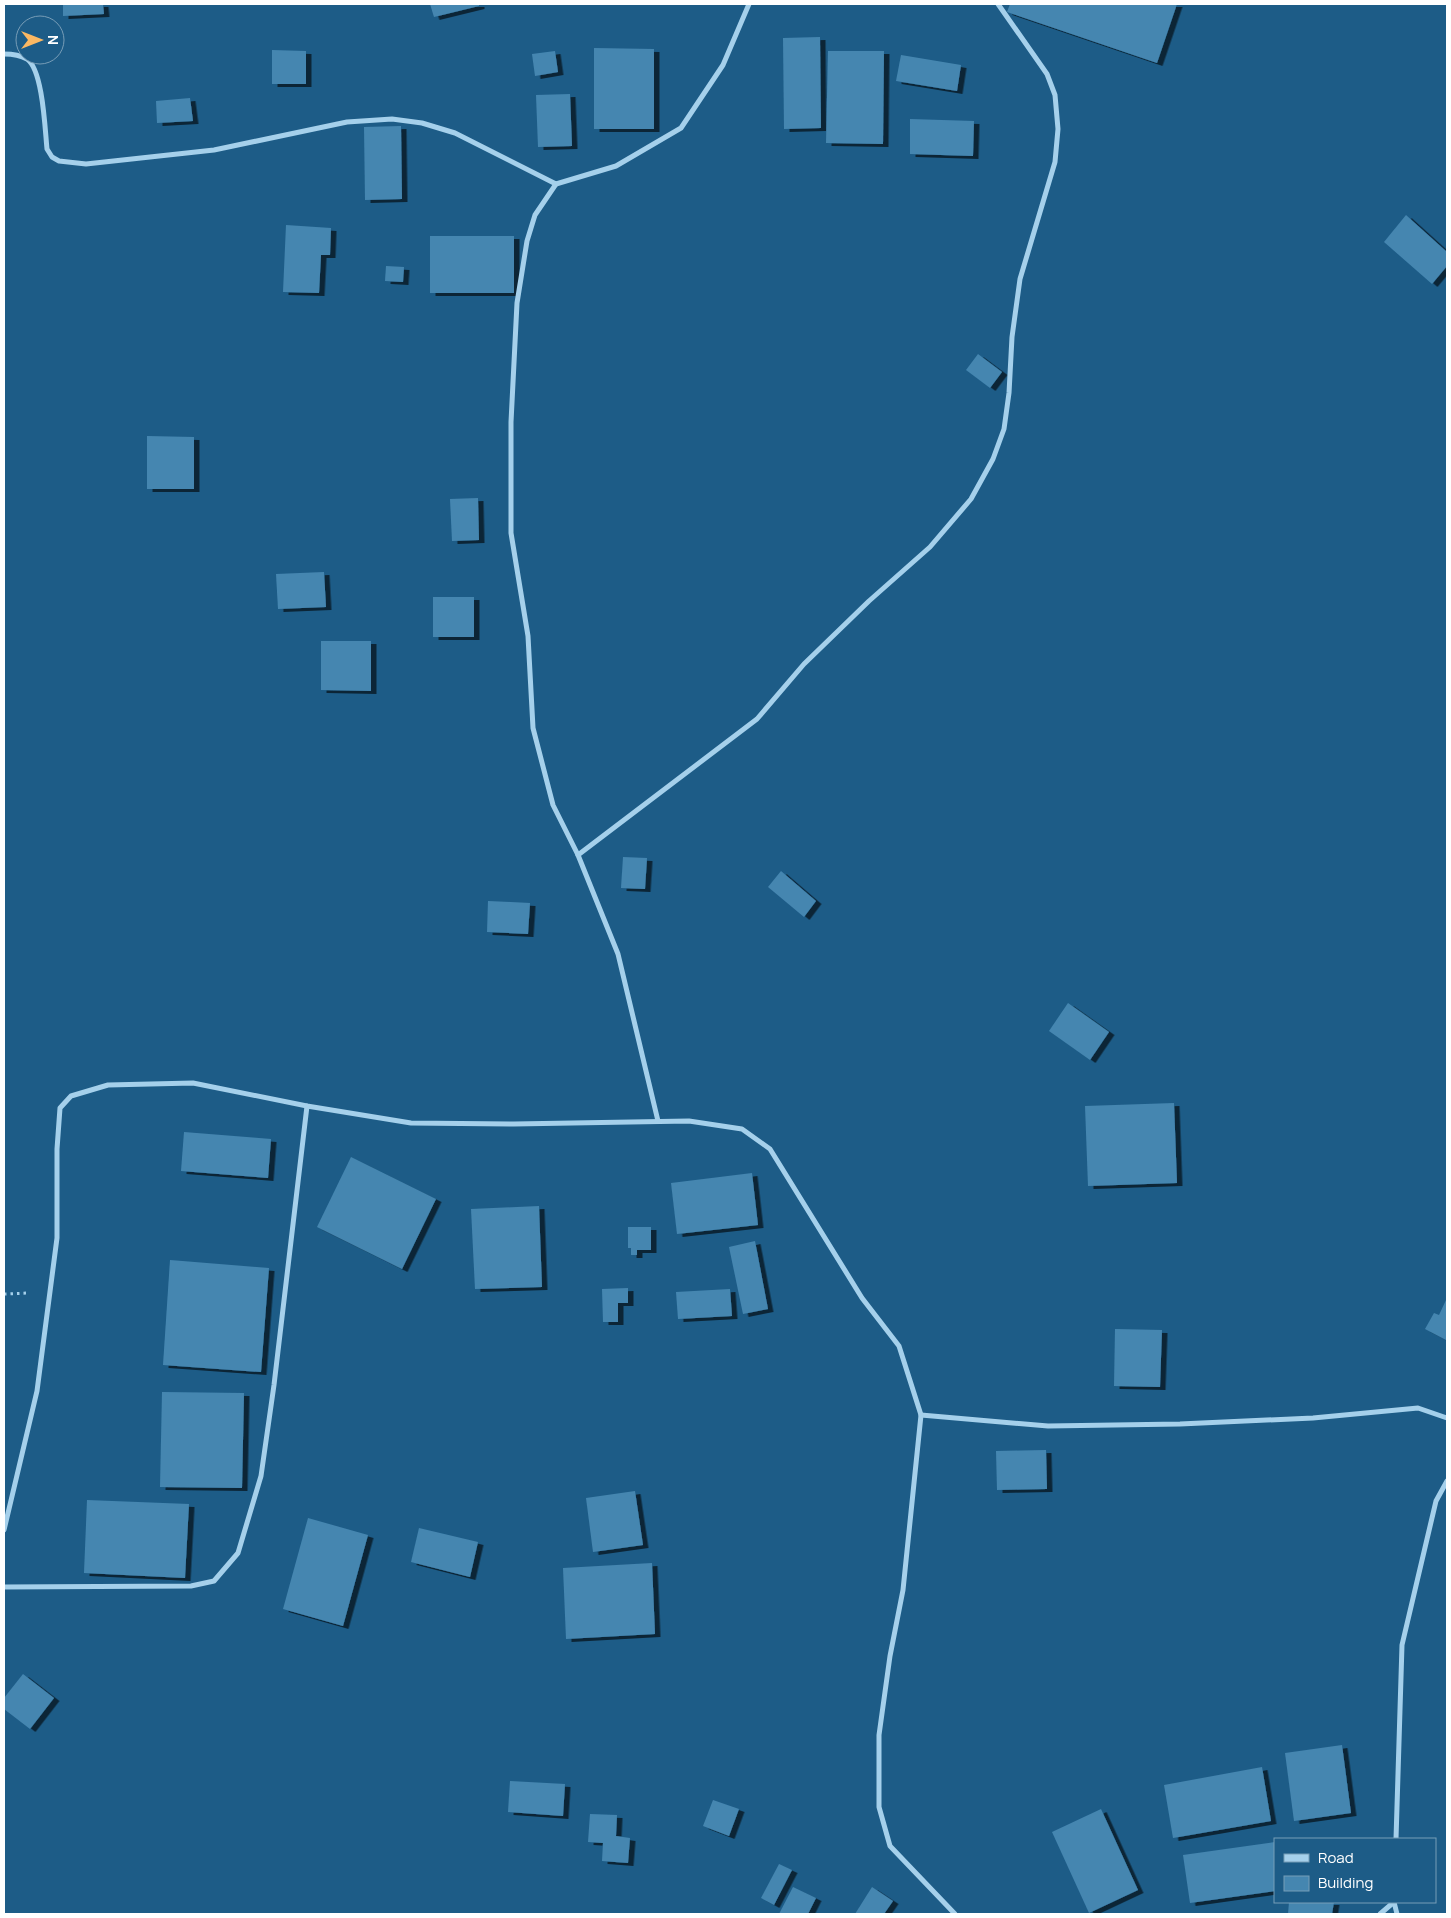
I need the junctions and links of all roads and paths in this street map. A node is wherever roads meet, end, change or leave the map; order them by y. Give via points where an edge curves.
1 (749, 4) edge
2 (998, 4) edge
3 (4, 54) edge
4 (556, 184) junction
5 (578, 855) junction
6 (307, 1106) junction
7 (658, 1121) junction
8 (921, 1415) junction
9 (1447, 1418) edge
10 (1447, 1481) edge
11 (4, 1530) edge
12 (4, 1587) edge
13 (1396, 1838) edge
14 (1393, 1903) edge
15 (955, 1914) edge
16 (1380, 1914) edge

1 - 4 street via 723,66 681,128 616,166
2 - 5 street via 1047,74 1055,95 1058,129 1055,162 1020,279 1004,429 993,459 970,499 930,547 811,658 757,719
3 - 4 street via 27,59 38,77 47,149 59,161 86,164 214,150 347,122 392,119 422,123 455,133
4 - 5 street via 535,215 526,240 517,303 511,422 511,533 528,636 533,728 554,805
5 - 7 street via 618,954
6 - 7 street via 411,1122
6 - 11 street via 193,1083 108,1085 71,1096 60,1108 57,1238 38,1381
6 - 12 street via 261,1476 238,1553 214,1581 192,1586
7 - 8 street via 689,1121 742,1129 770,1149 862,1298 899,1346
8 - 9 street via 1048,1426 1313,1418 1418,1408
8 - 15 street via 903,1590 879,1735 879,1807 890,1846
10 - 13 street via 1436,1501 1402,1645
14 - 16 street

